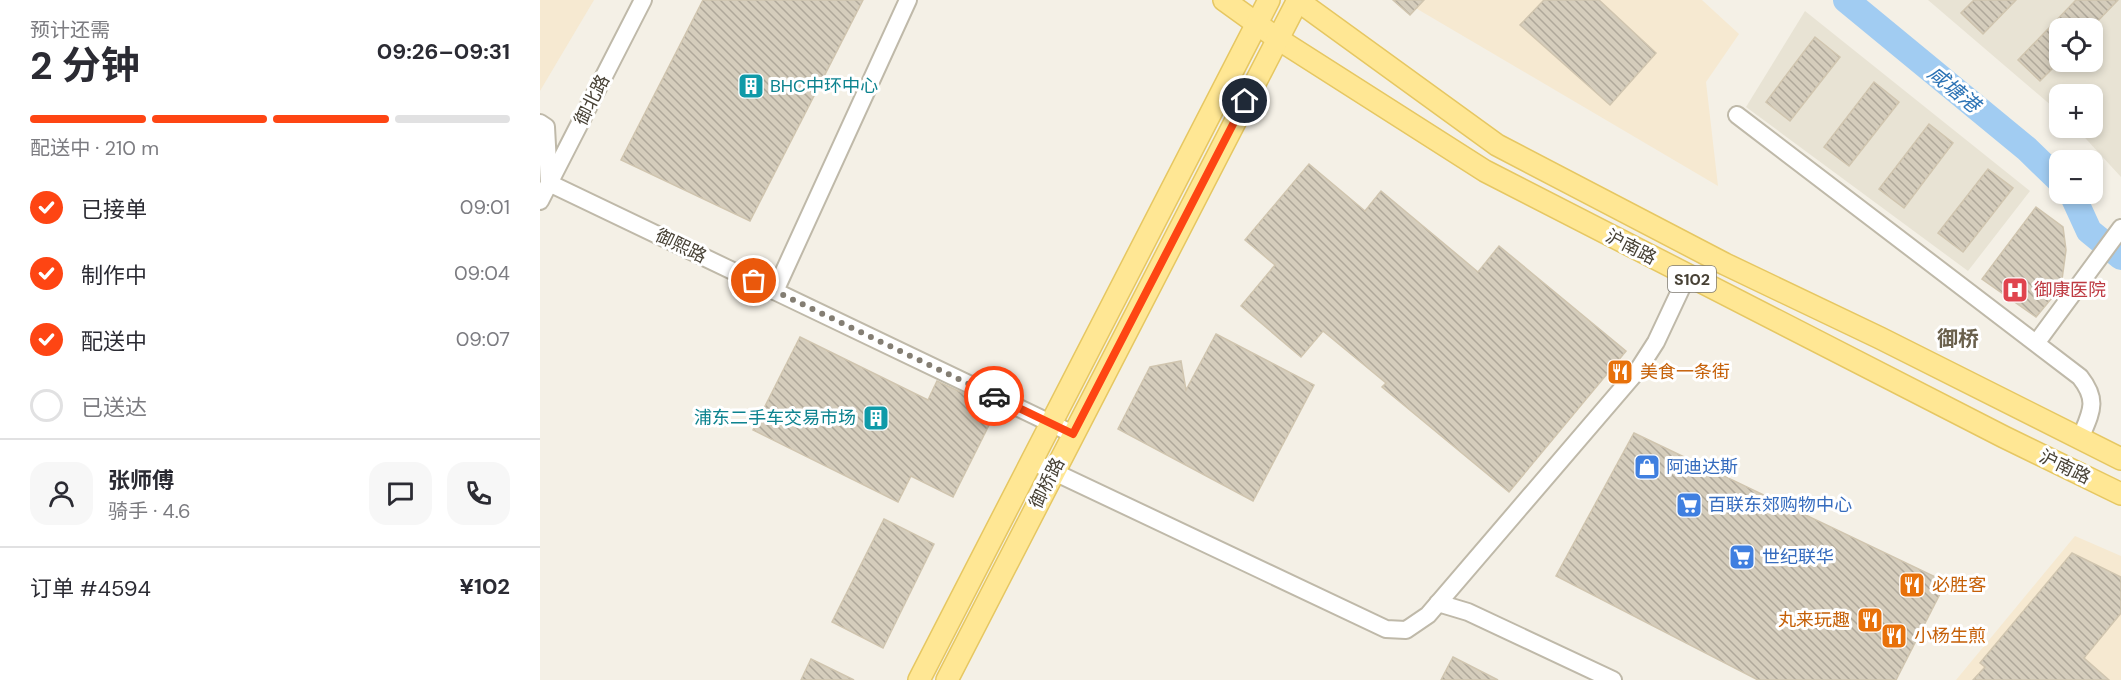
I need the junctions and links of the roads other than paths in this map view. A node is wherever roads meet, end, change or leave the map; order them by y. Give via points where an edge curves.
1 (643, 0) edge
2 (908, 0) edge
3 (1224, 0) edge
4 (1269, 0) edge
5 (1297, 0) edge
6 (1256, 23) junction
7 (1278, 39) junction
8 (1737, 115) dead end
9 (540, 123) edge
10 (549, 183) junction
11 (540, 201) edge
12 (2121, 228) edge
13 (1687, 276) junction
14 (775, 291) junction
15 (2037, 342) junction
16 (1050, 423) junction
17 (1073, 434) junction
18 (2080, 439) junction
19 (2121, 459) edge
20 (1031, 461) junction
21 (1053, 471) junction
22 (2121, 494) edge
23 (1438, 603) junction
24 (919, 680) edge
25 (947, 680) edge
26 (1613, 680) edge

1 - 10 street, 御北路
2 - 14 street
3 - 6 main road, 沪南路 / S102
4 - 6 main road, 御桥路
5 - 7 main road, 御桥路
5 - 18 main road, 沪南路 / S102 via 1497,145 1725,264
6 - 7 main road, 沪南路 / S102
6 - 16 main road, 御桥路
7 - 13 main road, 沪南路 / S102 via 1485,171
7 - 17 main road, 御桥路
8 - 15 street
9 - 10 street via 546,127
10 - 11 street, 御北路
10 - 14 street, 御熙路
12 - 15 street
13 - 22 main road, 沪南路 / S102
13 - 23 street via 1656,342 1638,370
14 - 16 street, 御熙路
15 - 18 street via 2080,376 2089,388 2091,411
16 - 17 street, 御熙路
16 - 20 main road, 御桥路
17 - 21 main road, 御桥路
18 - 19 main road, 沪南路 / S102
20 - 21 street
20 - 24 main road, 御桥路
21 - 23 street via 1386,629 1406,630
21 - 25 main road, 御桥路
23 - 26 street via 1468,612

